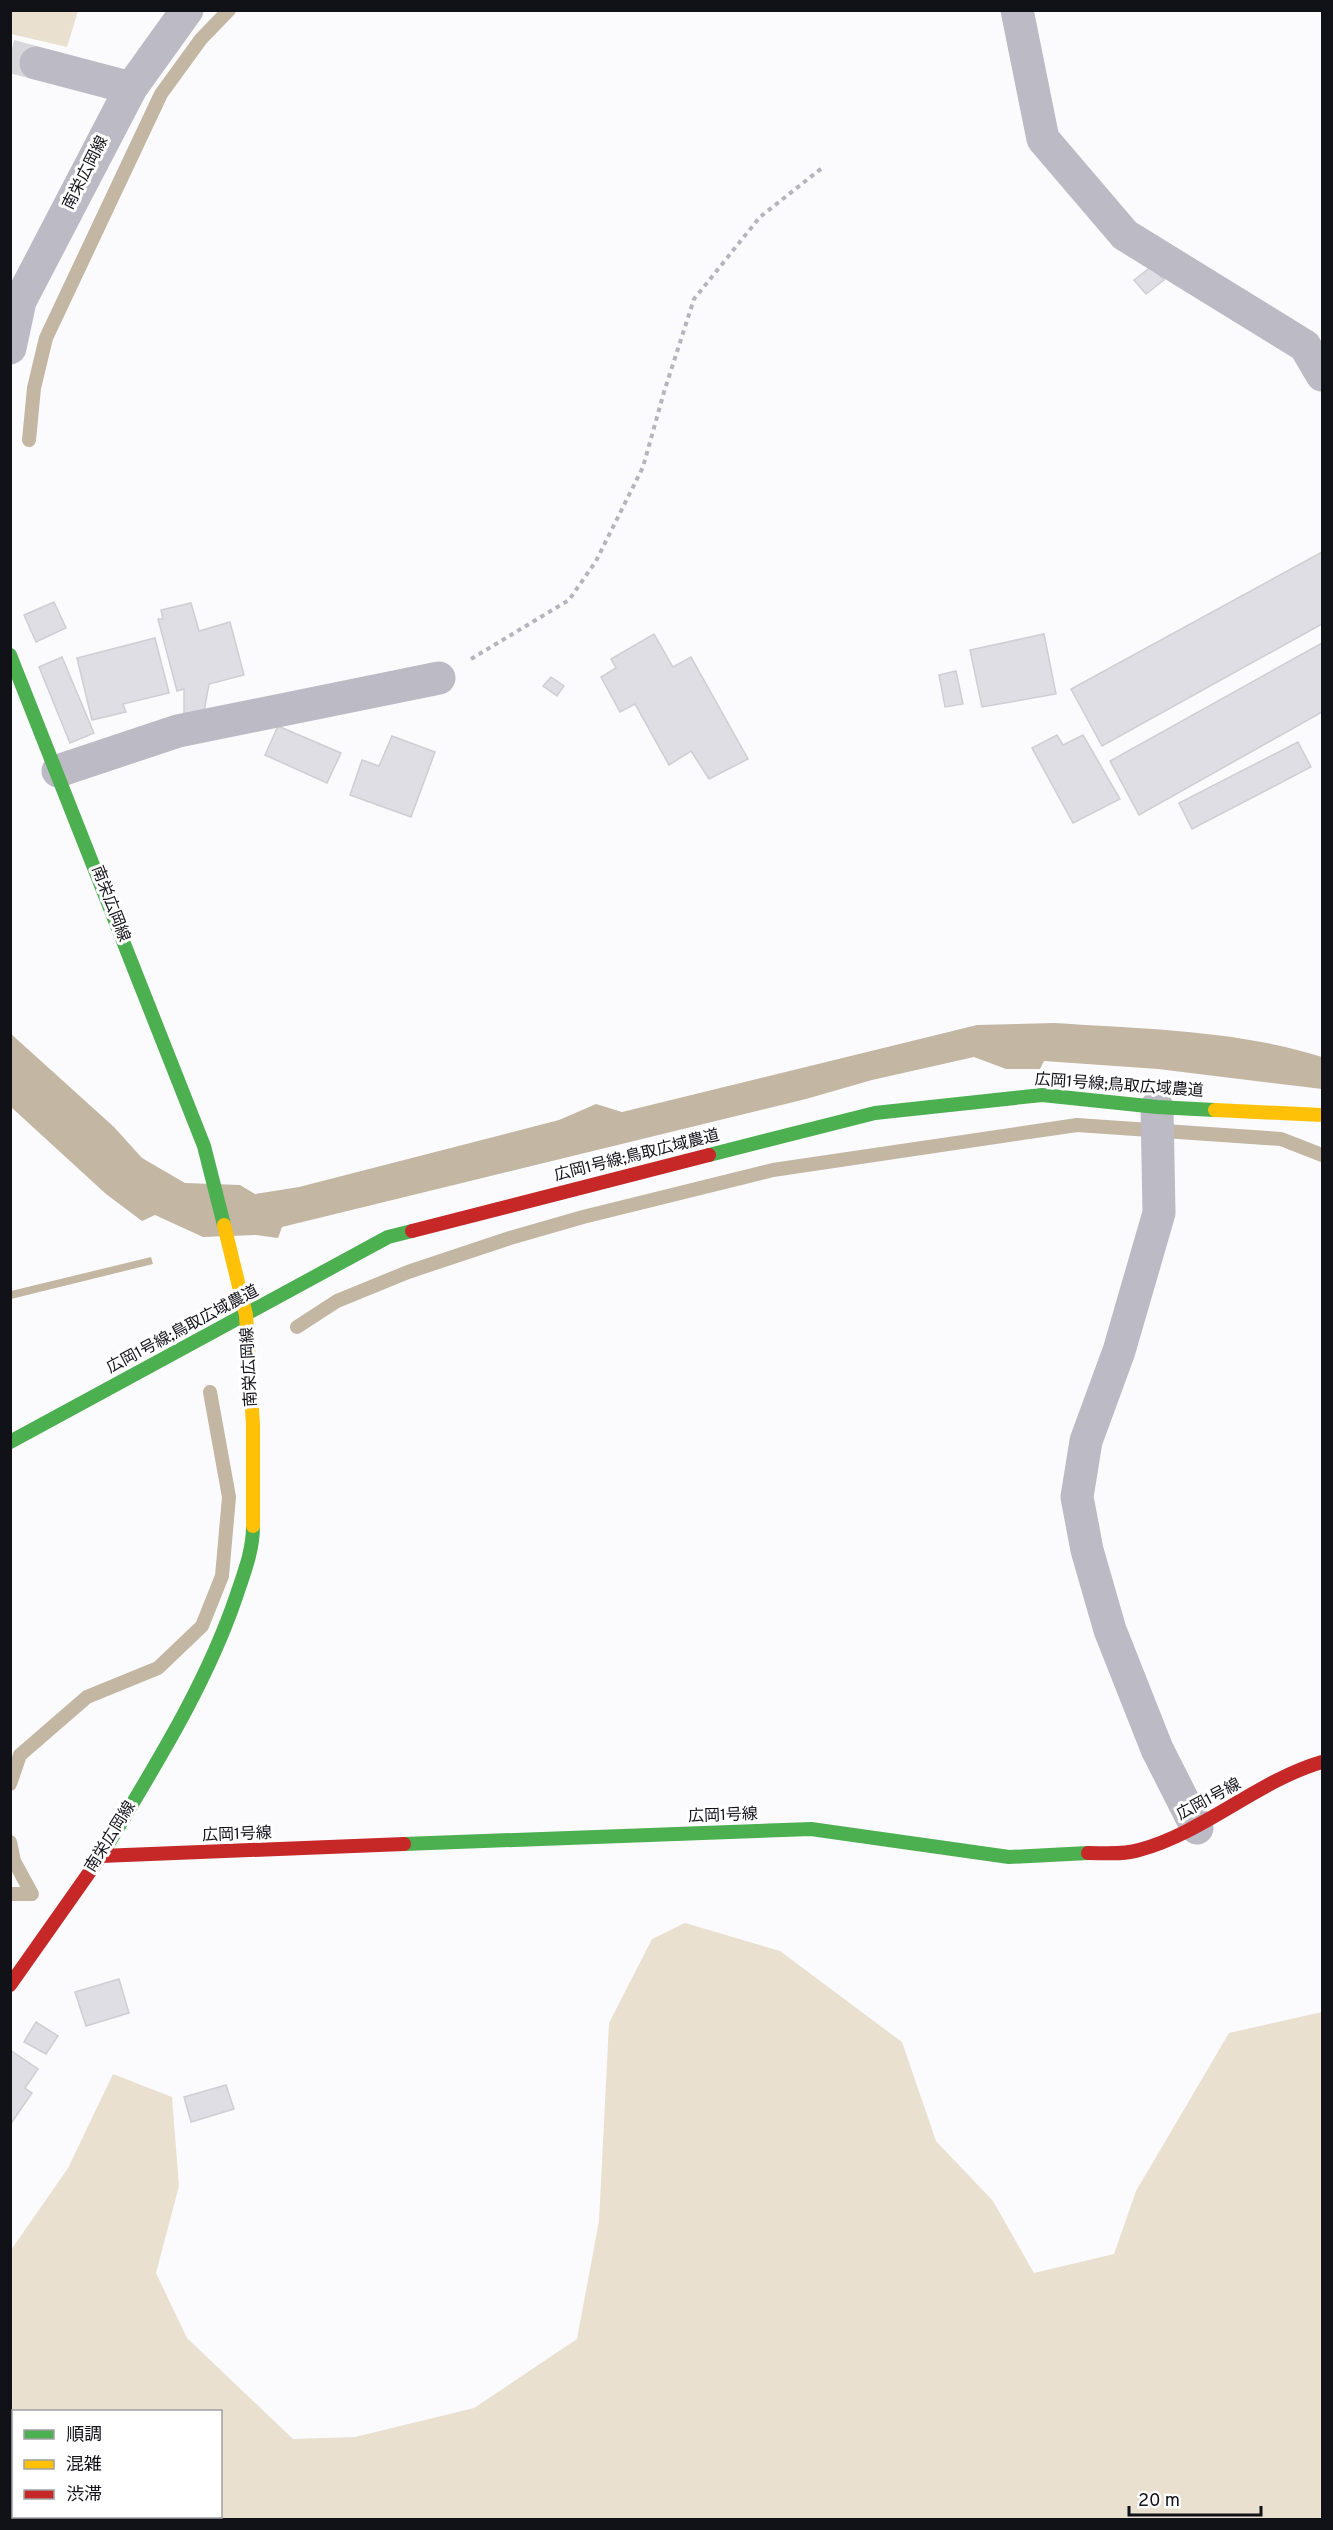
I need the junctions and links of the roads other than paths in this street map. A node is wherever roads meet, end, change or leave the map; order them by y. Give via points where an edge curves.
1 (187, 10) edge
2 (1017, 10) edge
3 (36, 63) tunnel mouth
4 (130, 88) junction
5 (10, 348) edge
6 (1323, 375) edge
7 (10, 655) edge
8 (439, 678) road end
9 (58, 771) junction
10 (1157, 1107) junction
11 (1323, 1115) edge
12 (246, 1315) junction
13 (10, 1442) edge
14 (1323, 1762) edge
15 (1197, 1828) junction
16 (101, 1856) junction
17 (10, 1984) edge

1 - 4 street, 南栄広岡線
2 - 6 street via 1043,139 1125,235 1305,346
3 - 4 street
4 - 5 street, 南栄広岡線 via 20,301
7 - 9 street, 南栄広岡線
8 - 9 street via 178,731
9 - 12 street, 南栄広岡線 via 204,1146
10 - 11 street, 広岡1号線;鳥取広域農道
10 - 12 street, 広岡1号線;鳥取広域農道 via 1042,1095 875,1113 388,1237
10 - 15 street via 1159,1213 1119,1352 1086,1441 1077,1497 1087,1550 1110,1630 1157,1749
12 - 13 street, 広岡1号線;鳥取広域農道
12 - 16 street, 南栄広岡線 via 253,1425 253,1547 220,1641 161,1755
14 - 15 street, 広岡1号線 via 1298,1769
15 - 16 street, 広岡1号線 via 1137,1851 1009,1857 811,1829
16 - 17 street, 南栄広岡線

